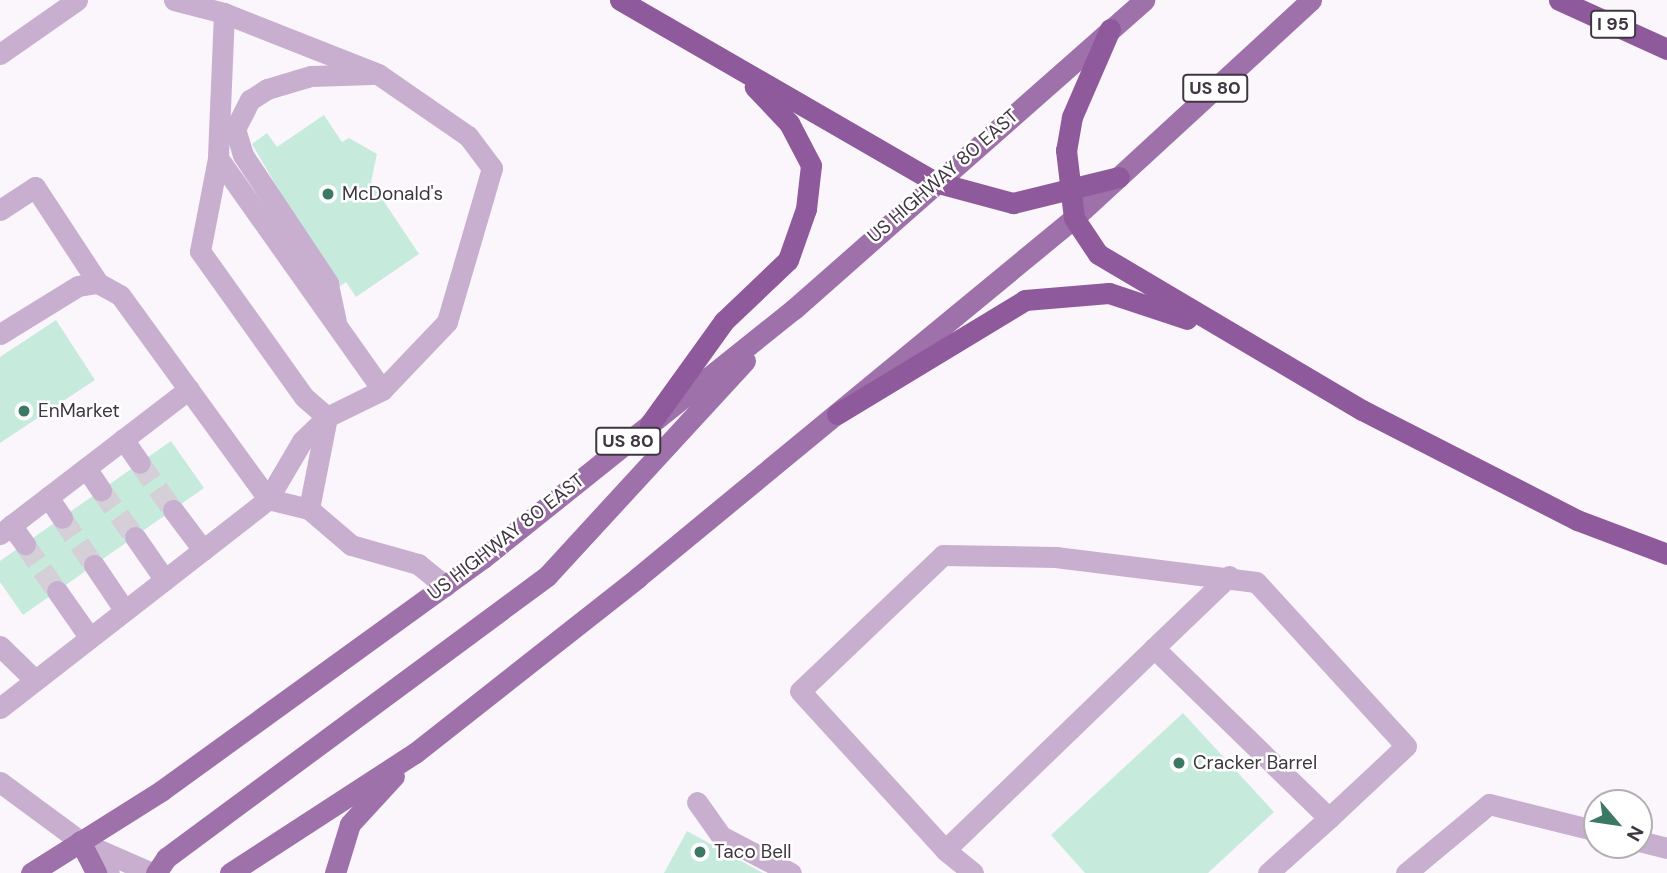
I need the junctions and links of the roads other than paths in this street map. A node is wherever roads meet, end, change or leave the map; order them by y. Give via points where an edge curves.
1 (77, 0) edge
2 (174, 0) edge
3 (620, 0) edge
4 (1144, 0) edge
5 (1311, 0) edge
6 (1559, 0) edge
7 (224, 13) junction
8 (1110, 29) junction
9 (1667, 49) edge
10 (0, 54) edge
11 (741, 72) junction
12 (378, 74) junction
13 (218, 158) junction
14 (1119, 177) junction
15 (934, 182) junction
16 (1068, 193) junction
17 (0, 210) edge
18 (1074, 218) junction
19 (98, 283) junction
20 (794, 309) junction
21 (338, 330) junction
22 (1219, 330) junction
23 (0, 334) edge
24 (188, 389) junction
25 (382, 390) junction
26 (837, 414) junction
27 (327, 417) junction
28 (650, 424) junction
29 (124, 439) junction
30 (140, 463) tunnel mouth
31 (86, 468) junction
32 (102, 490) tunnel mouth
33 (48, 497) junction
34 (268, 499) junction
35 (309, 509) junction
36 (173, 510) tunnel mouth
37 (62, 518) tunnel mouth
38 (6, 530) edge
39 (135, 537) tunnel mouth
40 (25, 544) tunnel mouth
41 (203, 550) junction
42 (1667, 554) edge
43 (94, 565) tunnel mouth
44 (1229, 576) junction
45 (165, 580) junction
46 (445, 586) junction
47 (57, 591) tunnel mouth
48 (125, 611) junction
49 (90, 638) junction
50 (0, 646) edge
51 (1154, 648) junction
52 (35, 680) junction
53 (0, 708) edge
54 (415, 753) junction
55 (0, 782) edge
56 (697, 802) dead end
57 (1329, 818) junction
58 (1583, 828) edge
59 (80, 841) junction
60 (945, 850) junction
61 (31, 873) edge
62 (96, 873) edge
63 (109, 873) edge
64 (154, 873) edge
65 (230, 873) edge
66 (335, 873) edge
67 (791, 873) edge
68 (973, 873) edge
69 (1268, 873) edge
70 (1406, 873) edge

1 - 10 street
2 - 7 street
3 - 11 highway
4 - 8 main road, US HIGHWAY 80 EAST / US 80
5 - 14 main road, US 80
6 - 9 highway, I 95
7 - 12 street
7 - 13 street
8 - 15 main road, US HIGHWAY 80 EAST / US 80
8 - 16 highway via 1072,117
11 - 15 highway
11 - 28 highway via 789,123 811,165 806,209 788,260 724,321
12 - 21 street via 311,76 267,89 250,100 235,129 243,155 328,283
12 - 25 street via 468,136 492,169 447,322
13 - 21 street
13 - 27 street via 200,251 304,397
14 - 16 highway
14 - 18 main road, US 80
15 - 16 highway via 1013,203
15 - 20 main road, US HIGHWAY 80 EAST / US 80
16 - 18 highway
17 - 19 street via 35,187
18 - 22 highway via 1098,254
18 - 26 main road, US 80
19 - 23 street via 78,286
19 - 24 street via 120,295
20 - 28 main road, US HIGHWAY 80 EAST / US 80
20 - 64 main road via 548,575 166,858
21 - 25 street
22 - 26 highway via 1109,293 1025,300
22 - 42 highway via 1577,520
24 - 29 street
24 - 34 street
25 - 27 street
26 - 54 main road, US 80
27 - 34 street via 302,441
27 - 35 street
28 - 46 main road, US HIGHWAY 80 EAST / US 80
29 - 30 street
29 - 31 street
31 - 32 street
31 - 33 street
33 - 37 street
33 - 38 street
34 - 35 street
34 - 41 street
35 - 46 street via 351,545 418,564
36 - 41 street
38 - 40 street
39 - 45 street
41 - 45 street
43 - 48 street
44 - 51 street
44 - 57 street via 1256,582 1406,746
44 - 60 street via 1056,557 943,555 800,691
45 - 48 street
46 - 59 main road, US HIGHWAY 80 EAST / US 80 via 161,791
47 - 49 street
48 - 49 street
49 - 52 street
50 - 52 street
51 - 57 street
51 - 60 street
52 - 53 street
54 - 65 main road, US 80
54 - 66 main road via 350,824
55 - 59 street
56 - 67 street via 721,836
57 - 69 street
58 - 70 street via 1489,804
59 - 61 main road, US HIGHWAY 80 EAST / US 80
59 - 62 main road
59 - 63 street
59 - 64 street
60 - 68 street

